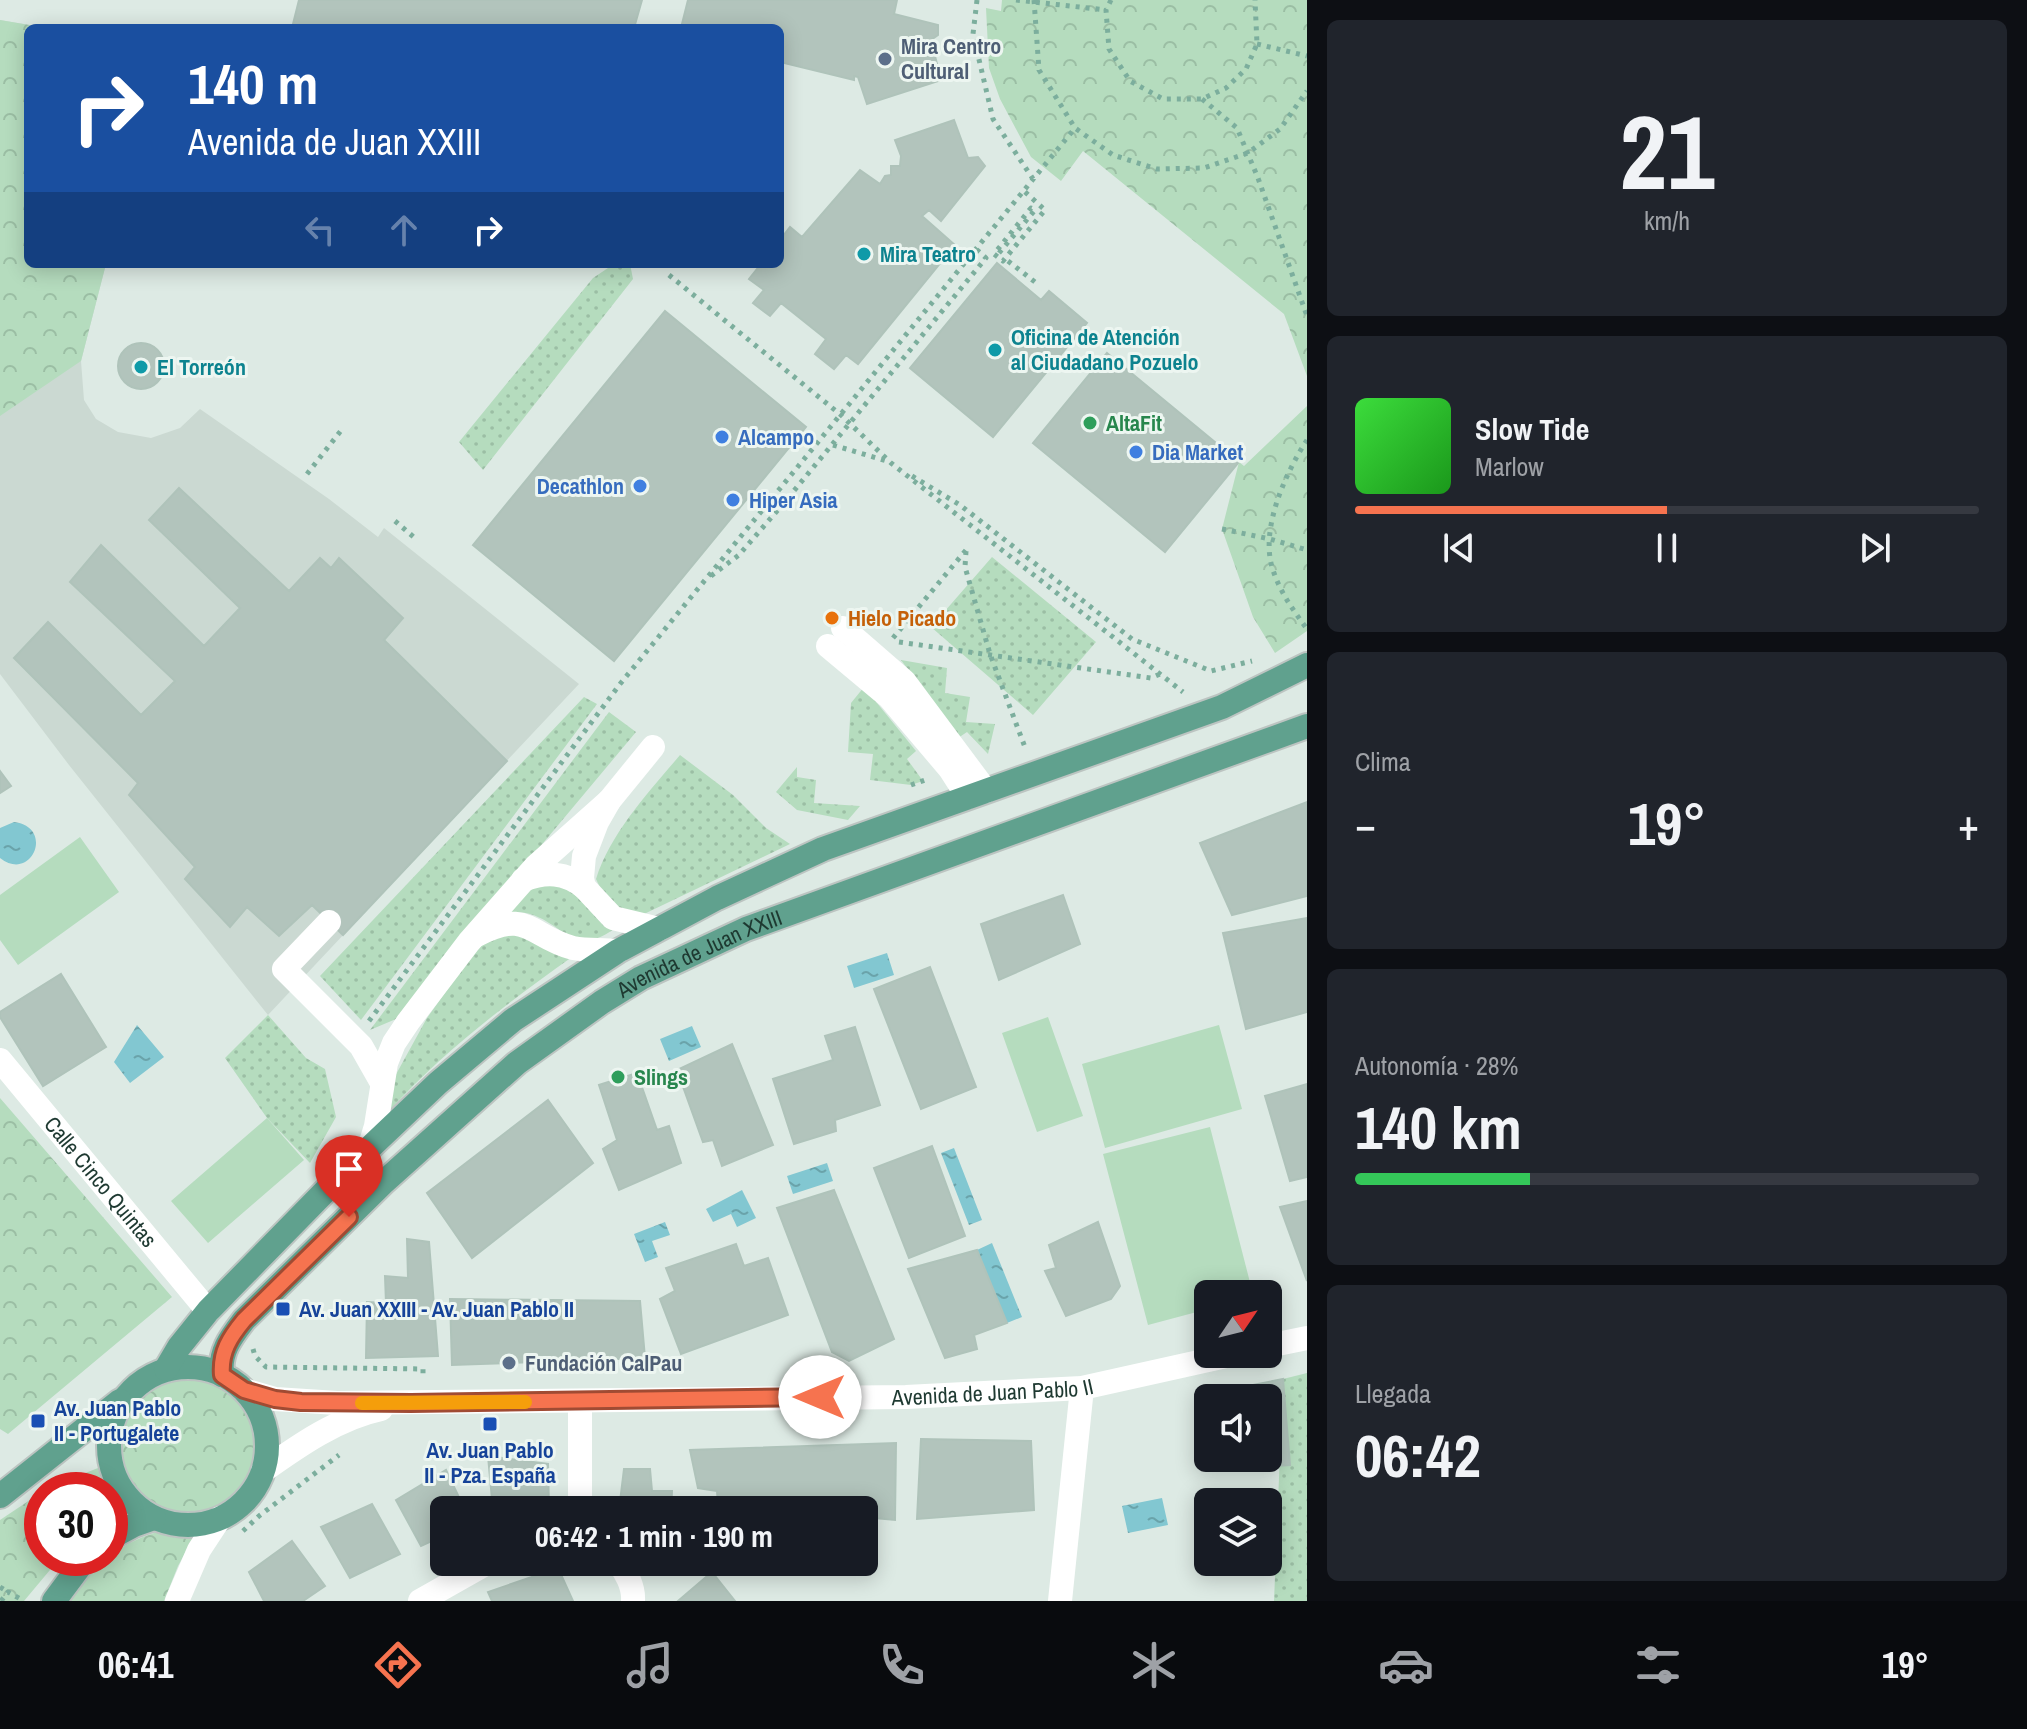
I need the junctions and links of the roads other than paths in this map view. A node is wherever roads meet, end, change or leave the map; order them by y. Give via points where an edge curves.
1 (836, 637) dead end
2 (1307, 665) edge
3 (1307, 726) edge
4 (653, 747) dead end
5 (977, 794) junction
6 (609, 801) junction
7 (523, 880) junction
8 (584, 887) junction
9 (329, 922) dead end
10 (659, 929) junction
11 (473, 937) junction
12 (618, 951) junction
13 (408, 1022) junction
14 (355, 1040) junction
15 (0, 1060) edge
16 (382, 1083) junction
17 (369, 1149) junction
18 (204, 1307) junction
19 (1307, 1338) edge
20 (1282, 1343) edge
21 (1194, 1363) edge
22 (166, 1369) junction
23 (222, 1375) junction
24 (1082, 1388) junction
25 (244, 1390) junction
26 (125, 1397) junction
27 (580, 1401) junction
28 (411, 1403) junction
29 (263, 1471) junction
30 (0, 1496) edge
31 (580, 1496) edge
32 (154, 1518) junction
33 (220, 1518) junction
34 (128, 1528) edge
35 (73, 1576) edge
36 (464, 1576) edge
37 (627, 1576) edge
38 (54, 1601) edge
39 (177, 1601) edge
40 (420, 1601) edge
41 (633, 1601) edge
42 (1060, 1601) edge

1 - 5 street via 904,681
2 - 5 main road, Avenida de Juan XXIII via 1222,707
3 - 23 main road, Avenida de Juan XXIII via 746,929 615,994 517,1063 354,1212 244,1320 223,1354
4 - 6 street
5 - 10 main road, Avenida de Juan XXIII via 823,849
6 - 7 street
6 - 8 street via 587,844
7 - 8 street via 563,875
7 - 11 street
8 - 10 street via 613,918
9 - 14 street via 284,969
10 - 12 main road, Avenida de Juan XXIII
11 - 12 street via 511,923 575,948
11 - 13 street
12 - 17 main road, Avenida de Juan XXIII via 513,1020
13 - 14 street via 382,1041
13 - 16 street via 390,1053
14 - 16 street
15 - 18 street, Calle Cinco Quintas
16 - 17 street
17 - 18 main road, Avenida de Juan XXIII
18 - 22 main road
19 - 20 street
21 - 24 street, Avenida de Juan Pablo II
22 - 23 main road via 200,1367
22 - 26 main road
23 - 25 main road
24 - 27 street, Avenida de Juan Pablo II via 906,1397
24 - 42 street
25 - 28 street, Avenida de Juan Pablo II via 301,1402
25 - 29 main road via 267,1437
26 - 30 main road
26 - 32 main road via 110,1427 110,1461 123,1491
27 - 28 street, Avenida de Juan Pablo II
27 - 31 street
28 - 29 street, Avenida de Juan Pablo II via 355,1418
29 - 33 main road via 246,1499
32 - 33 main road via 183,1525
32 - 34 main road
33 - 39 street via 195,1556
35 - 38 main road
36 - 40 street
37 - 41 street

